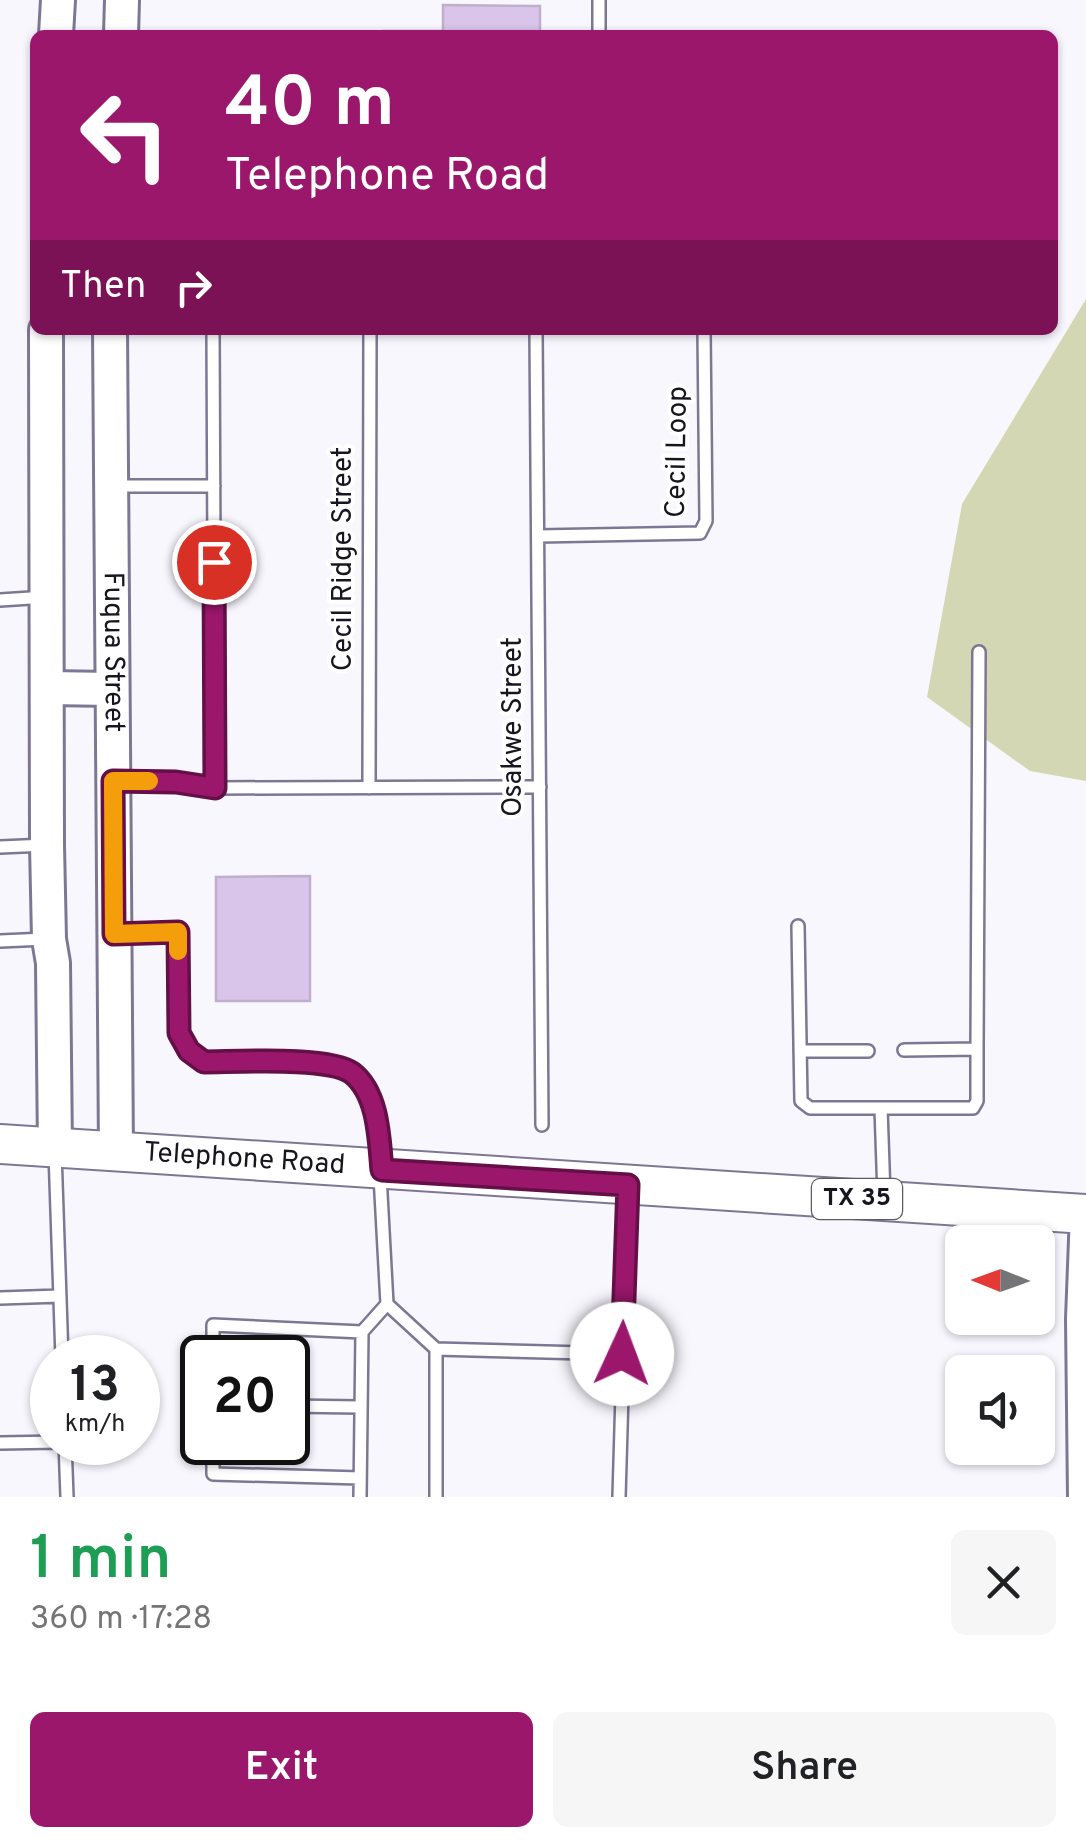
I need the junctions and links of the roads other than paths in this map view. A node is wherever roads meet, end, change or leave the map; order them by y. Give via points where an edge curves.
1 (58, 0) edge
2 (122, 0) edge
3 (599, 0) edge
4 (56, 30) edge
5 (120, 30) edge
6 (599, 30) edge
7 (46, 335) edge
8 (110, 335) edge
9 (213, 335) edge
10 (370, 335) edge
11 (536, 335) edge
12 (704, 335) edge
13 (112, 486) junction
14 (214, 486) junction
15 (538, 536) junction
16 (48, 597) junction
17 (0, 600) edge
18 (979, 652) dead end
19 (48, 688) junction
20 (112, 689) junction
21 (113, 781) junction
22 (540, 787) junction
23 (215, 788) junction
24 (369, 788) junction
25 (46, 845) junction
26 (0, 847) edge
27 (798, 926) dead end
28 (114, 934) junction
29 (49, 939) junction
30 (0, 941) edge
31 (978, 1049) junction
32 (904, 1050) dead end
33 (800, 1051) junction
34 (868, 1051) dead end
35 (882, 1108) junction
36 (542, 1124) dead end
37 (0, 1144) edge
38 (54, 1149) junction
39 (116, 1153) junction
40 (382, 1170) junction
41 (628, 1185) junction
42 (884, 1201) junction
43 (1084, 1213) edge
44 (60, 1296) junction
45 (0, 1298) edge
46 (387, 1304) junction
47 (362, 1332) junction
48 (61, 1335) edge
49 (213, 1335) edge
50 (436, 1349) junction
51 (622, 1354) junction
52 (310, 1406) edge
53 (359, 1407) junction
54 (0, 1443) edge
55 (30, 1443) edge
56 (64, 1465) edge
57 (213, 1465) edge
58 (360, 1478) junction
59 (67, 1497) edge
60 (360, 1497) edge
61 (436, 1497) edge
62 (619, 1497) edge
63 (1080, 1497) edge

1 - 4 main road
2 - 5 main road
3 - 6 lane
7 - 16 main road
8 - 13 main road, Fuqua Street
9 - 14 lane
10 - 24 lane, Cecil Ridge Street
11 - 15 lane, Osakwe Street
12 - 15 lane, Cecil Loop via 706,521 700,533
13 - 14 lane
13 - 20 main road, Fuqua Street
14 - 23 lane
15 - 22 lane, Osakwe Street
16 - 17 lane
16 - 19 main road
18 - 31 lane
19 - 20 main road
19 - 25 main road
20 - 21 main road, Fuqua Street
21 - 23 lane
21 - 28 main road, Fuqua Street
22 - 24 lane
22 - 36 lane, Osakwe Street
23 - 24 lane
25 - 26 lane
25 - 29 main road
27 - 33 lane
28 - 39 main road, Fuqua Street
28 - 40 lane via 178,932 179,1033 204,1062 333,1064 354,1074 377,1120
29 - 30 lane
29 - 38 main road
31 - 32 lane
31 - 35 lane via 973,1108
33 - 34 lane
33 - 35 lane via 801,1100 810,1108
35 - 42 lane
37 - 38 main road, Telephone Road / TX 35
38 - 39 main road, Telephone Road / TX 35
38 - 44 lane
39 - 40 main road, Telephone Road / TX 35
40 - 41 main road, Telephone Road / TX 35
40 - 46 lane
41 - 42 main road, Telephone Road / TX 35
41 - 51 lane
42 - 43 main road, Telephone Road / TX 35
43 - 63 street
44 - 45 lane
44 - 48 lane
46 - 47 lane
46 - 50 lane
47 - 49 lane via 213,1325
47 - 53 lane
50 - 51 lane
50 - 61 lane
51 - 62 lane
52 - 53 lane
53 - 58 lane
54 - 55 lane
56 - 59 lane
57 - 58 lane via 213,1474
58 - 60 lane

